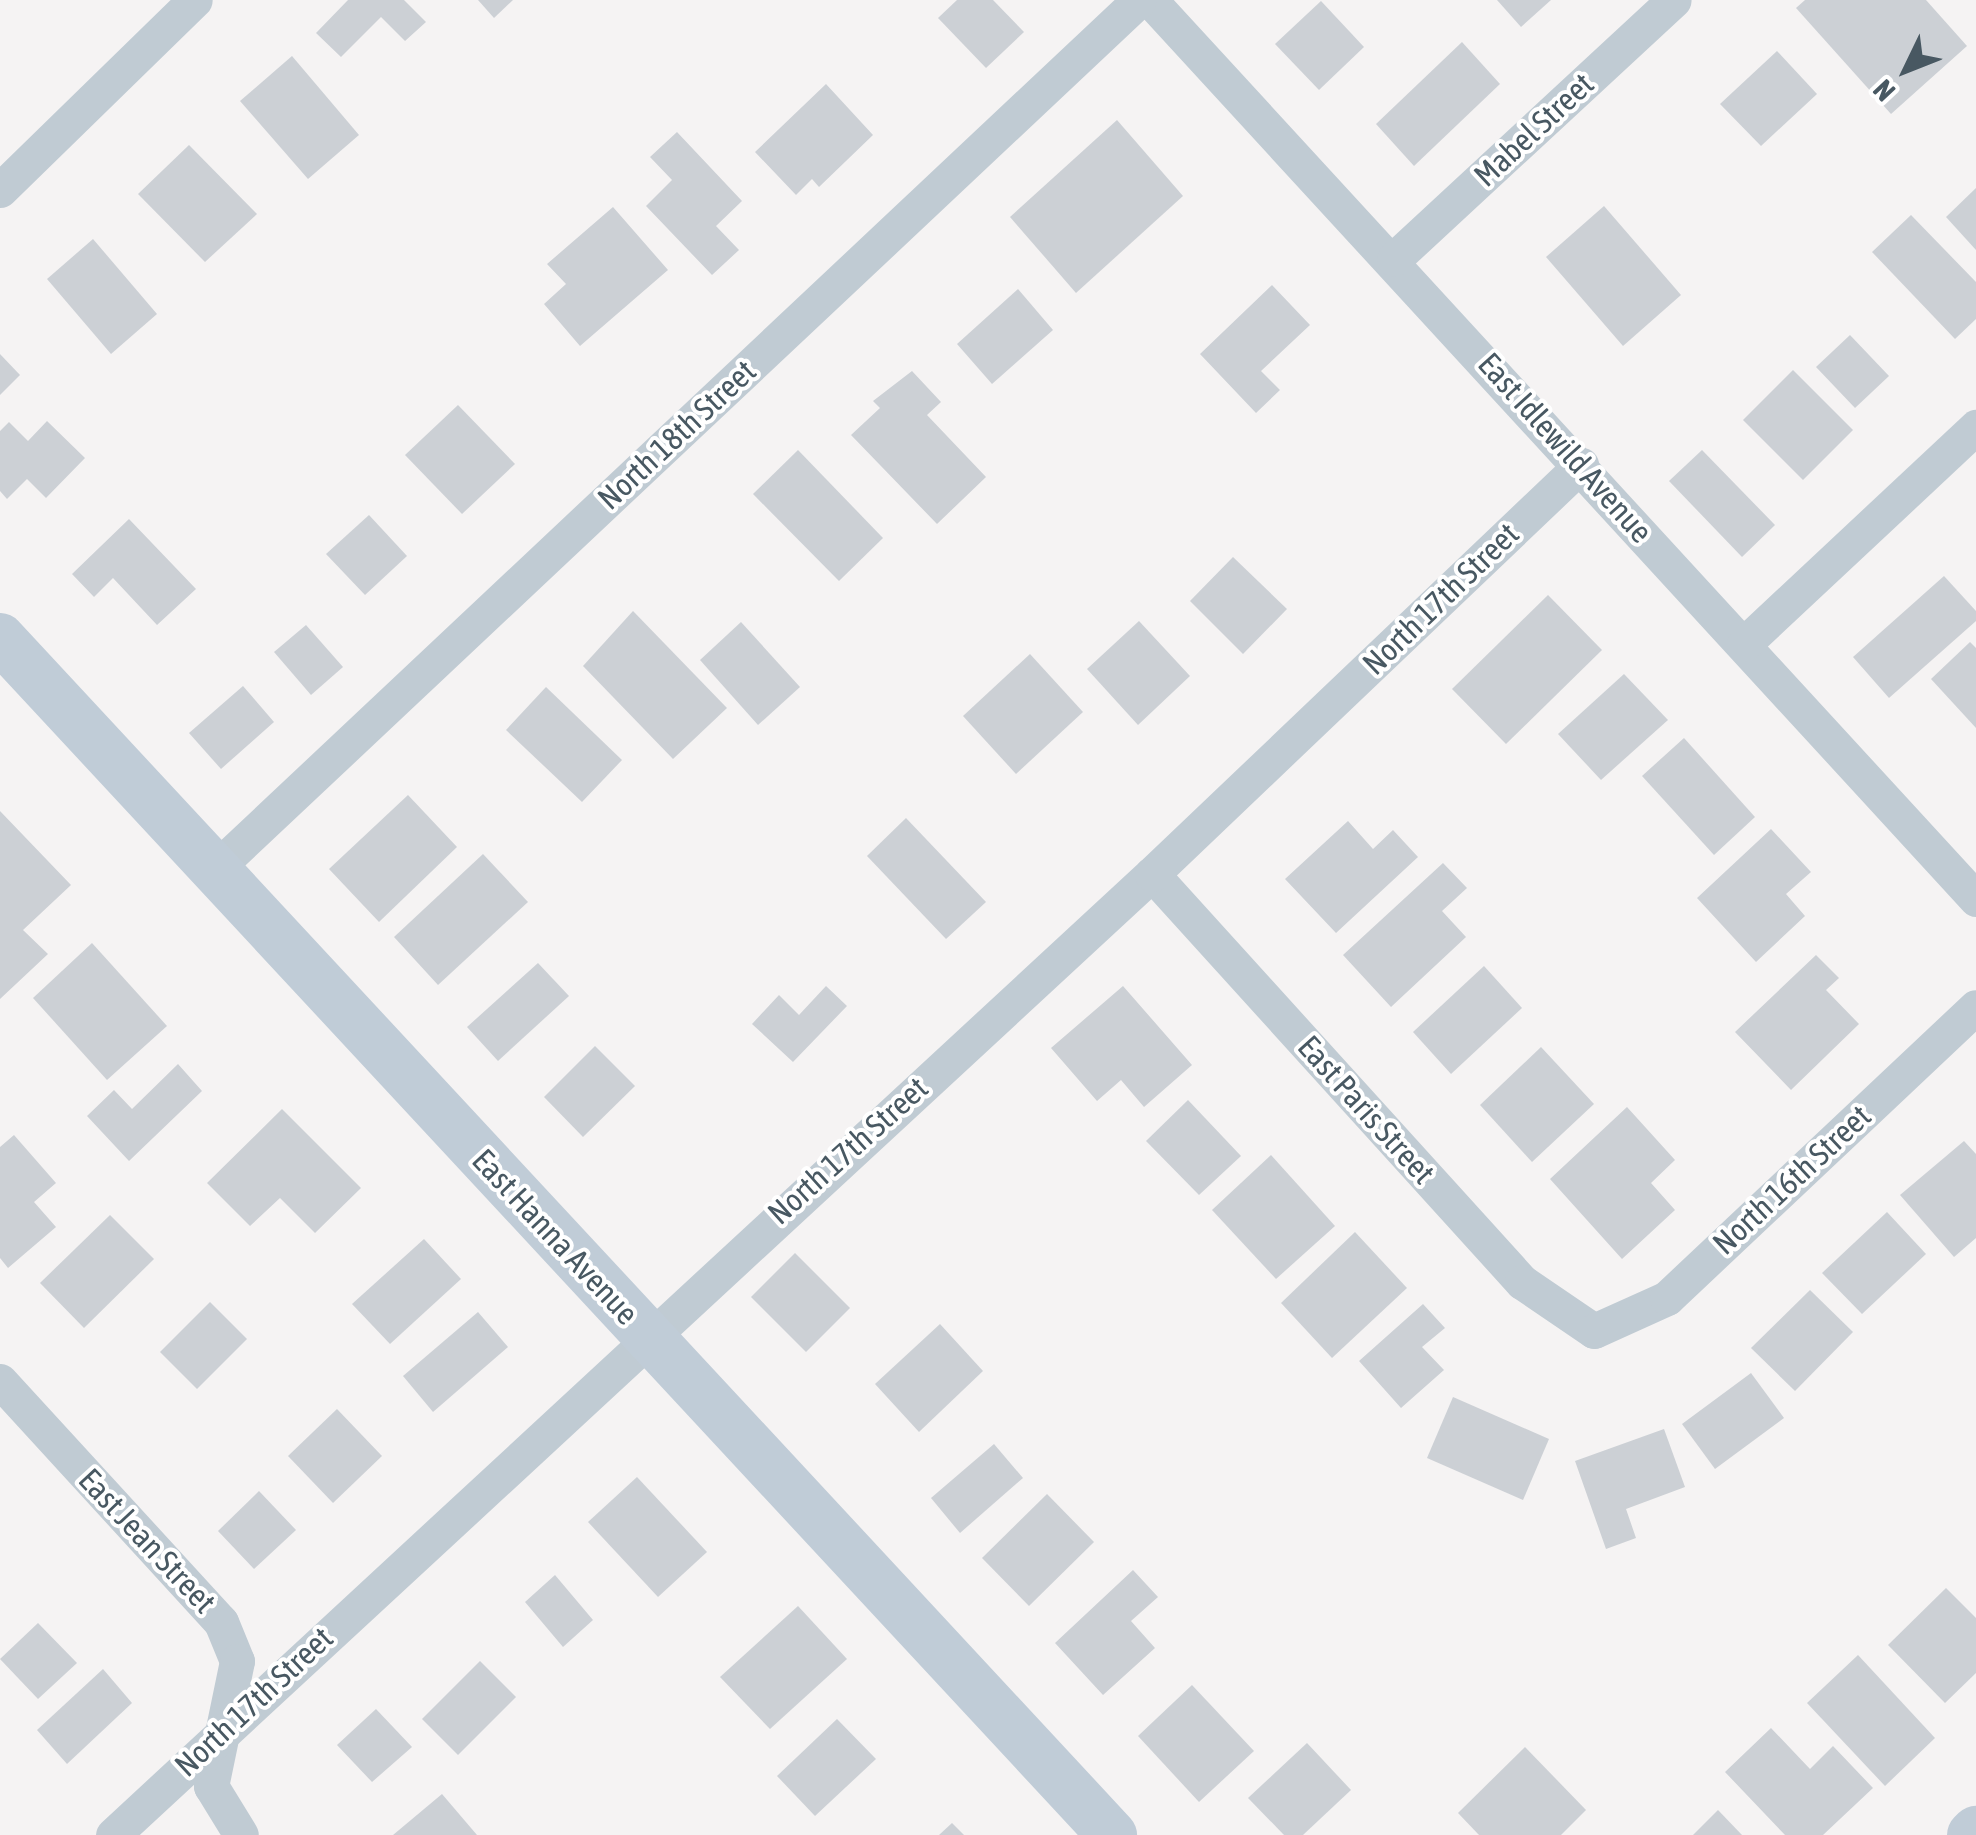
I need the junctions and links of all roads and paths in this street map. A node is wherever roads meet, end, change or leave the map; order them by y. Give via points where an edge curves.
1 (195, 0) edge
2 (1138, 0) edge
3 (1150, 0) edge
4 (1674, 0) edge
5 (0, 190) edge
6 (1394, 259) junction
7 (1976, 427) edge
8 (1581, 465) junction
9 (0, 638) edge
10 (1744, 644) junction
11 (214, 869) junction
12 (1152, 874) junction
13 (1976, 899) edge
14 (1976, 1007) edge
15 (1594, 1331) joint
16 (646, 1336) junction
17 (0, 1380) edge
18 (218, 1735) junction
19 (113, 1835) edge
20 (241, 1835) edge
21 (1112, 1835) edge

1 - 5 street
2 - 11 street, North 18th Street
3 - 6 street, East Idlewild Avenue
4 - 6 street, Mabel Street
6 - 8 street, East Idlewild Avenue
7 - 10 street
8 - 10 street, East Idlewild Avenue
8 - 12 street, North 17th Street
9 - 11 street, East Hanna Avenue
10 - 13 street, East Idlewild Avenue
11 - 16 street, East Hanna Avenue
12 - 15 street, East Paris Street via 1522,1282
12 - 16 street, North 17th Street
14 - 15 street, North 16th Street via 1667,1298
16 - 18 street, North 17th Street
16 - 21 street, East Hanna Avenue
17 - 18 street, East Jean Street via 222,1622 237,1660
18 - 19 street, North 17th Street
18 - 20 street, East Jean Street via 212,1786

